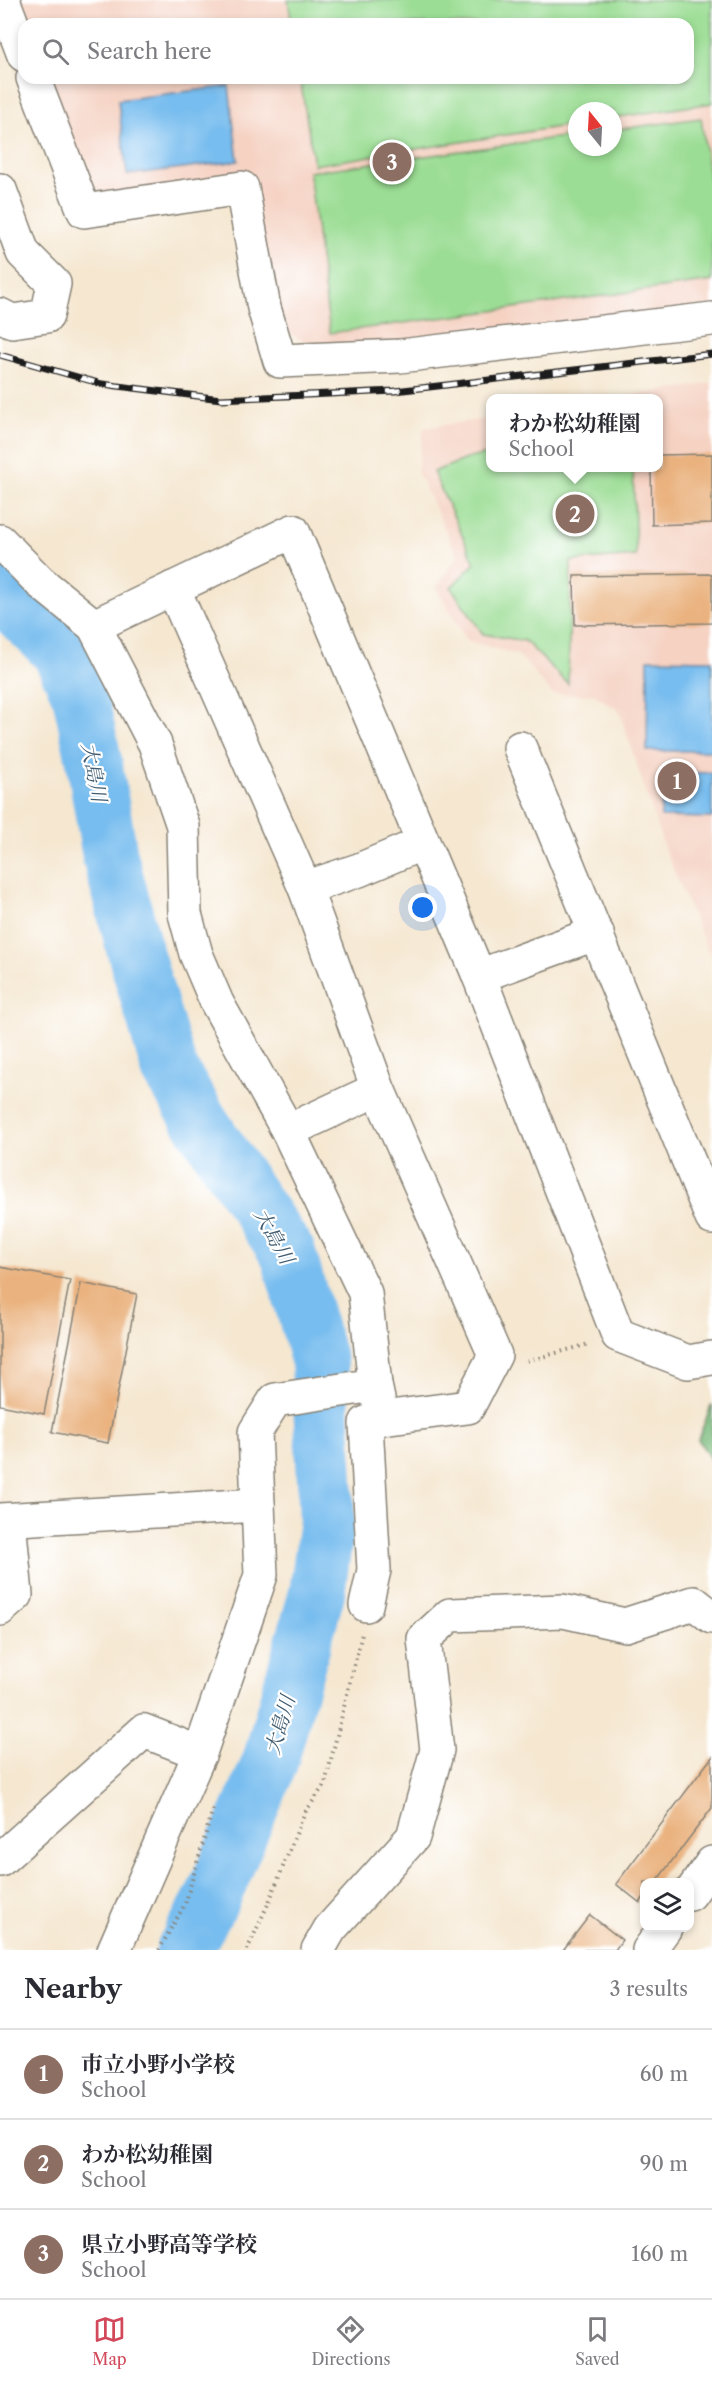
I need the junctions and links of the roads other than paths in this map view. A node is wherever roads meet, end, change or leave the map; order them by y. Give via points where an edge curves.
1 (3, 0) edge
2 (18, 39) edge
3 (35, 84) edge
4 (0, 190) edge
5 (0, 315) edge
6 (712, 319) edge
7 (0, 541) edge
8 (172, 588) junction
9 (94, 626) junction
10 (520, 748) dead end
11 (423, 843) junction
12 (305, 888) junction
13 (597, 933) junction
14 (479, 976) junction
15 (378, 1089) junction
16 (288, 1131) junction
17 (712, 1218) edge
18 (712, 1358) edge
19 (375, 1385) junction
20 (382, 1418) junction
21 (258, 1504) junction
22 (4, 1520) edge
23 (366, 1605) road end
24 (0, 1609) edge
25 (712, 1617) edge
26 (200, 1753) junction
27 (0, 1860) edge
28 (712, 1863) edge
29 (694, 1888) edge
30 (662, 1932) edge
31 (114, 1950) edge
32 (318, 1950) edge
33 (649, 1950) edge

1 - 2 street
3 - 6 street via 84,211 242,188 264,308 280,361 400,356
4 - 5 street via 23,253 54,284 47,316 12,321
7 - 9 street via 40,582
8 - 9 street
8 - 11 street via 293,531
8 - 12 street
9 - 16 street via 155,744 183,826 185,914 196,954 217,1003
10 - 13 street
11 - 12 street
11 - 14 street
12 - 15 street
13 - 14 street
13 - 17 street
14 - 18 street via 618,1335 688,1362
15 - 16 street
15 - 20 street via 495,1355 468,1407
16 - 19 street via 365,1293
19 - 20 street
19 - 21 street via 275,1400 255,1432
20 - 23 street via 366,1423 374,1569
21 - 22 street
21 - 26 street via 261,1575
22 - 24 street via 16,1595
25 - 32 street via 694,1604 625,1625 563,1611 450,1615 424,1639 437,1750 414,1837 330,1929
26 - 27 street via 144,1731
26 - 31 street
28 - 29 street
30 - 33 street

